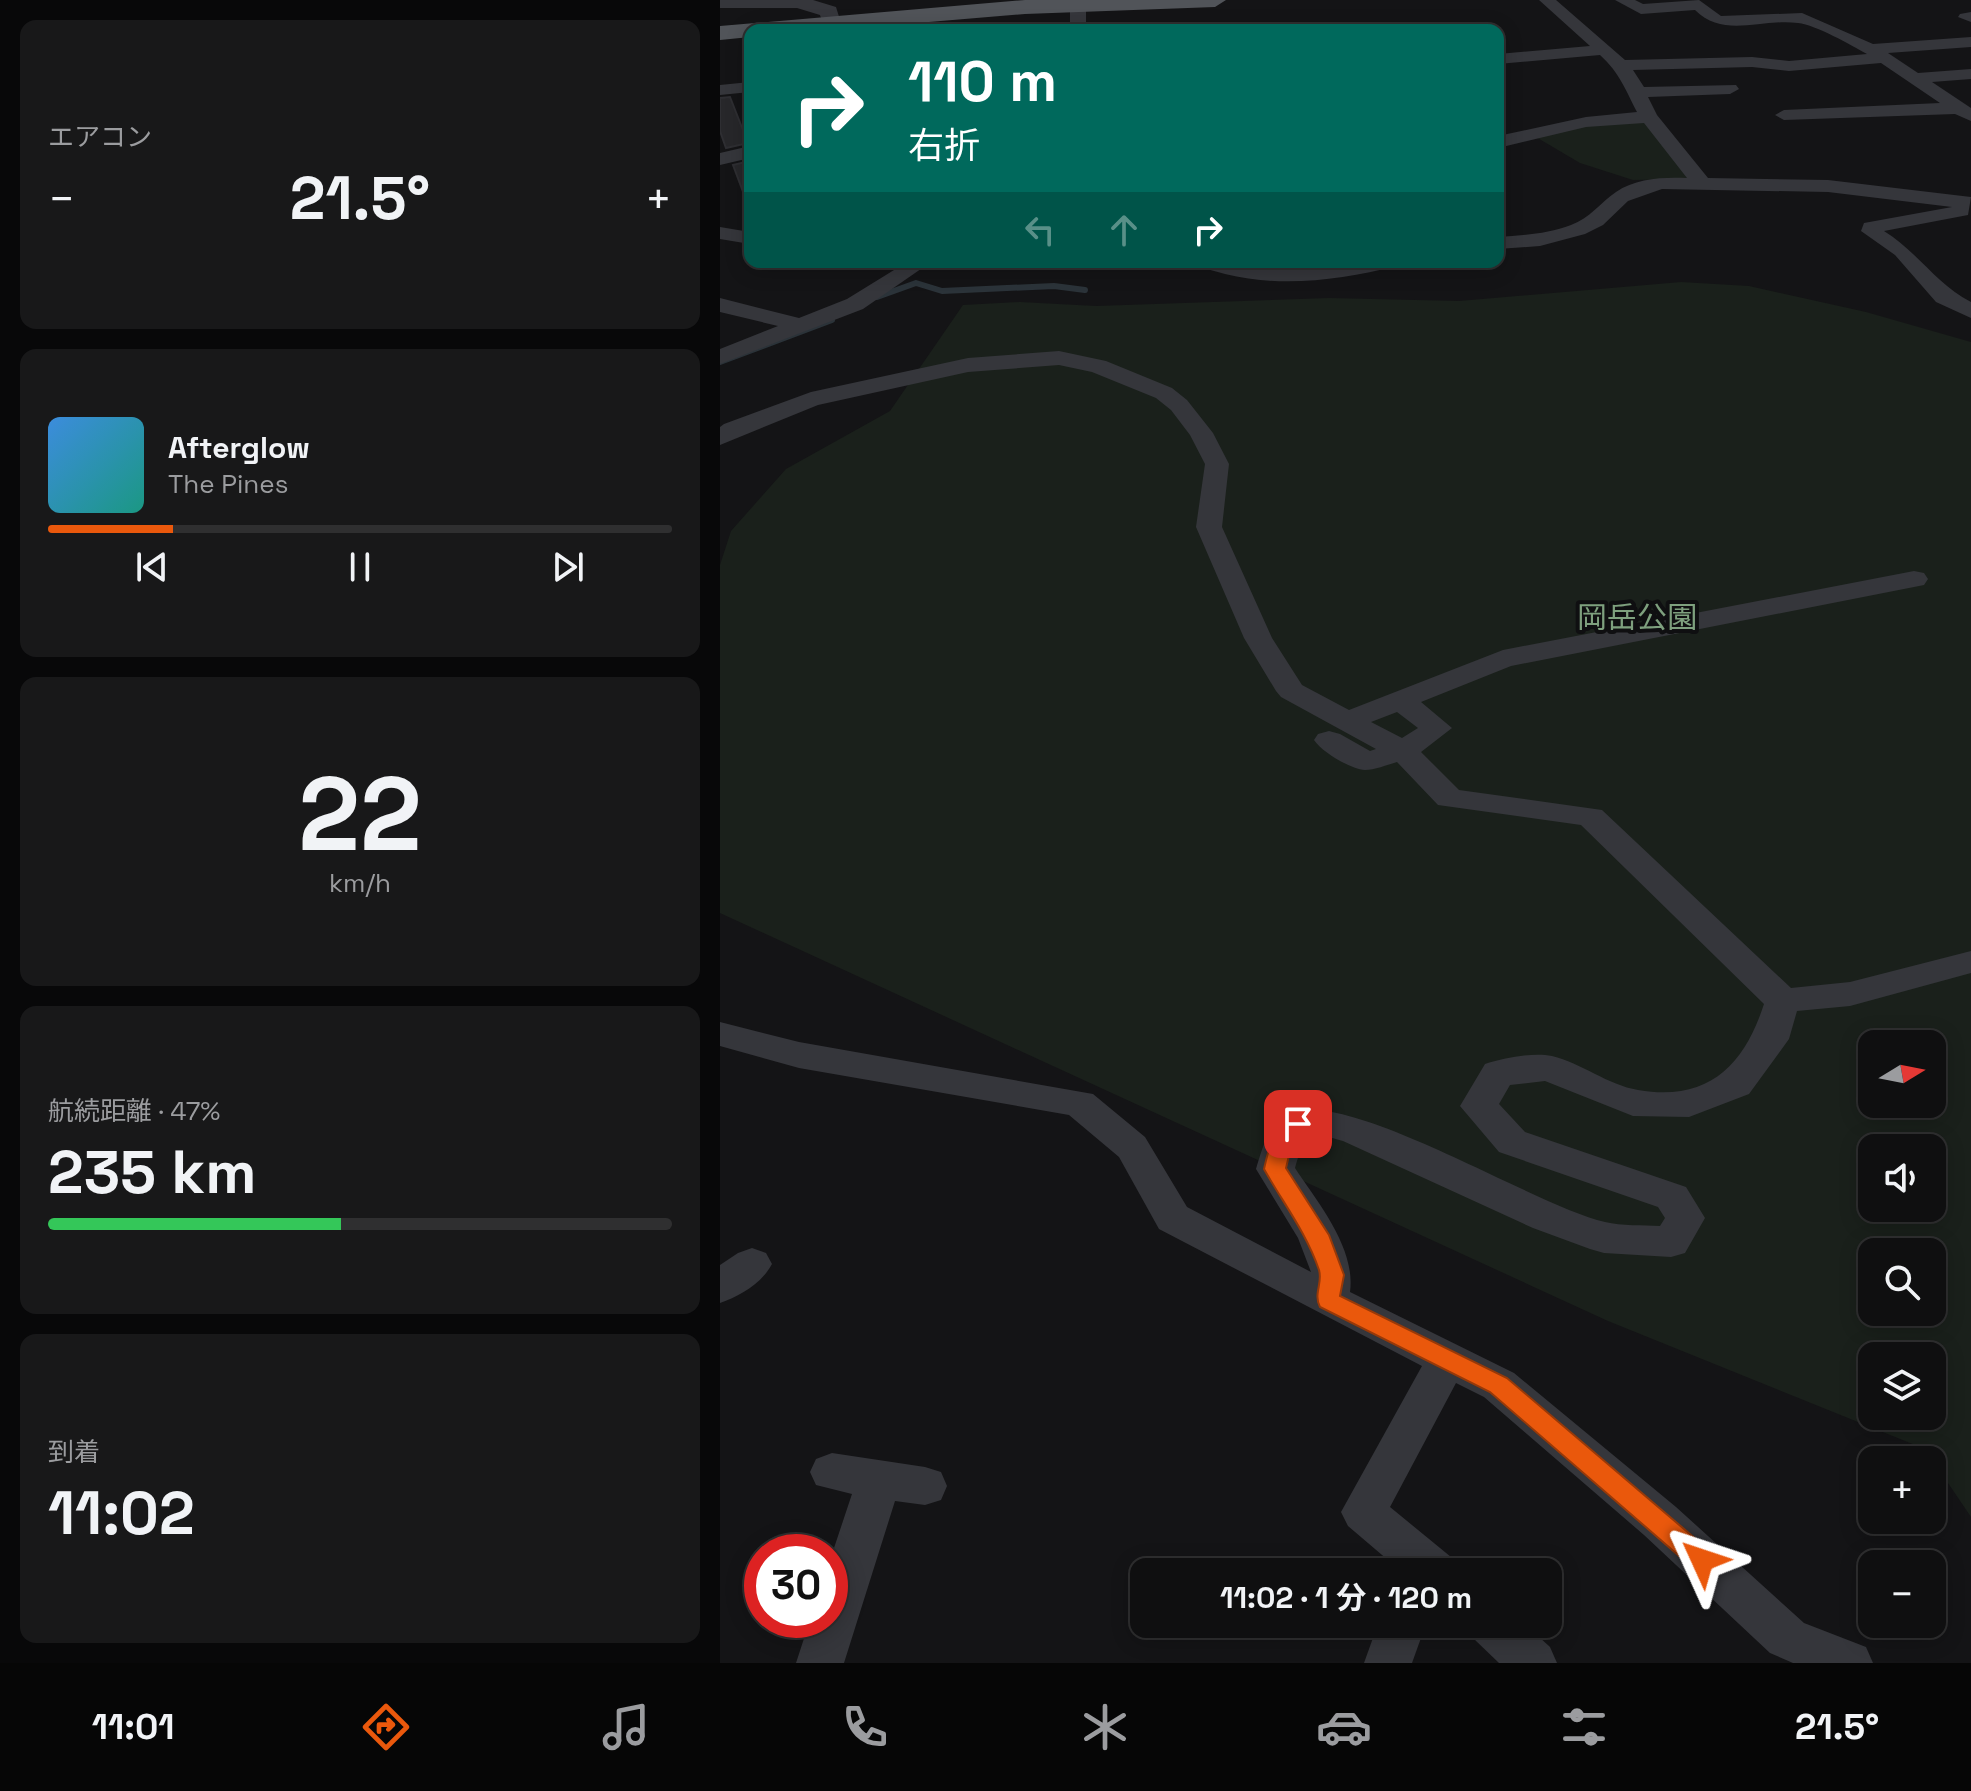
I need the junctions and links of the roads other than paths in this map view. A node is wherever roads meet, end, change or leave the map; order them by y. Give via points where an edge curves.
1 (1215, 0) edge
2 (1547, 0) edge
3 (1623, 0) edge
4 (1786, 0) edge
5 (720, 2) edge
6 (1024, 4) edge
7 (1078, 5) junction
8 (1802, 18) junction
9 (832, 24) edge
10 (849, 24) edge
11 (1078, 24) edge
12 (744, 32) edge
13 (720, 33) edge
14 (1971, 42) edge
15 (1605, 50) junction
16 (1877, 54) junction
17 (1504, 58) edge
18 (1621, 65) junction
19 (1971, 74) edge
20 (1915, 78) junction
21 (1884, 80) dead end
22 (744, 88) edge
23 (1730, 89) dead end
24 (720, 90) edge
25 (1639, 92) junction
26 (1965, 112) edge
27 (1784, 115) dead end
28 (1649, 117) junction
29 (1504, 132) edge
30 (1520, 137) junction
31 (1504, 141) edge
32 (744, 153) edge
33 (720, 159) edge
34 (1701, 182) junction
35 (1971, 204) edge
36 (720, 233) edge
37 (744, 237) edge
38 (1504, 243) edge
39 (912, 268) edge
40 (1227, 268) edge
41 (1355, 268) edge
42 (720, 305) edge
43 (1965, 318) edge
44 (803, 326) junction
45 (720, 357) edge
46 (720, 438) edge
47 (1914, 579) dead end
48 (1400, 700) junction
49 (1338, 730) junction
50 (1403, 751) junction
51 (1971, 962) edge
52 (1783, 1001) junction
53 (720, 1034) edge
54 (1328, 1300) junction
55 (1447, 1360) junction
56 (832, 1472) dead end
57 (879, 1479) junction
58 (925, 1486) dead end
59 (1415, 1558) edge
60 (1397, 1638) edge
61 (1506, 1638) edge
62 (820, 1663) edge
63 (1388, 1663) edge
64 (1533, 1663) edge
65 (1849, 1663) edge

1 - 7 main road
2 - 15 street
3 - 8 street via 1641,9 1699,5 1721,21
4 - 8 street
5 - 9 street via 808,3 829,11
6 - 7 main road
6 - 10 main road
7 - 11 street
8 - 16 street
12 - 13 main road
14 - 16 street
15 - 17 street
15 - 18 street
16 - 18 street via 1789,66
16 - 20 street
18 - 25 street
19 - 20 street
20 - 21 street
20 - 26 street
22 - 24 street
23 - 25 street
25 - 28 street
26 - 27 street
28 - 30 street via 1586,122
28 - 34 street
29 - 30 street
30 - 31 street
32 - 33 street
34 - 35 street via 1841,186
34 - 38 street via 1634,190 1578,230
35 - 43 street via 1963,211 1871,227 1902,251
36 - 37 street
39 - 44 street via 855,304
40 - 41 street via 1268,277
42 - 44 street
44 - 45 street
46 - 49 street via 811,399 968,365 1059,358 1137,379 1179,405 1201,433 1217,464 1209,527 1258,638 1291,691
47 - 48 street via 1503,659
48 - 49 street
48 - 50 street via 1437,728
49 - 50 street
50 - 52 street via 1449,798 1591,817
51 - 52 street via 1850,994
52 - 54 street via 1771,1039 1736,1085 1689,1104 1633,1103 1548,1068 1498,1073 1479,1106 1512,1142 1672,1197 1685,1218 1671,1242 1604,1238 1356,1131 1325,1121 1298,1124 1282,1140 1275,1169 1317,1235 1332,1275
53 - 54 street via 799,1055 1080,1103 1132,1147 1173,1218
54 - 55 street
55 - 59 street via 1364,1512
55 - 65 street via 1499,1385 1660,1521 1787,1638
56 - 57 street
57 - 58 street
57 - 62 street
60 - 63 street
61 - 64 street

